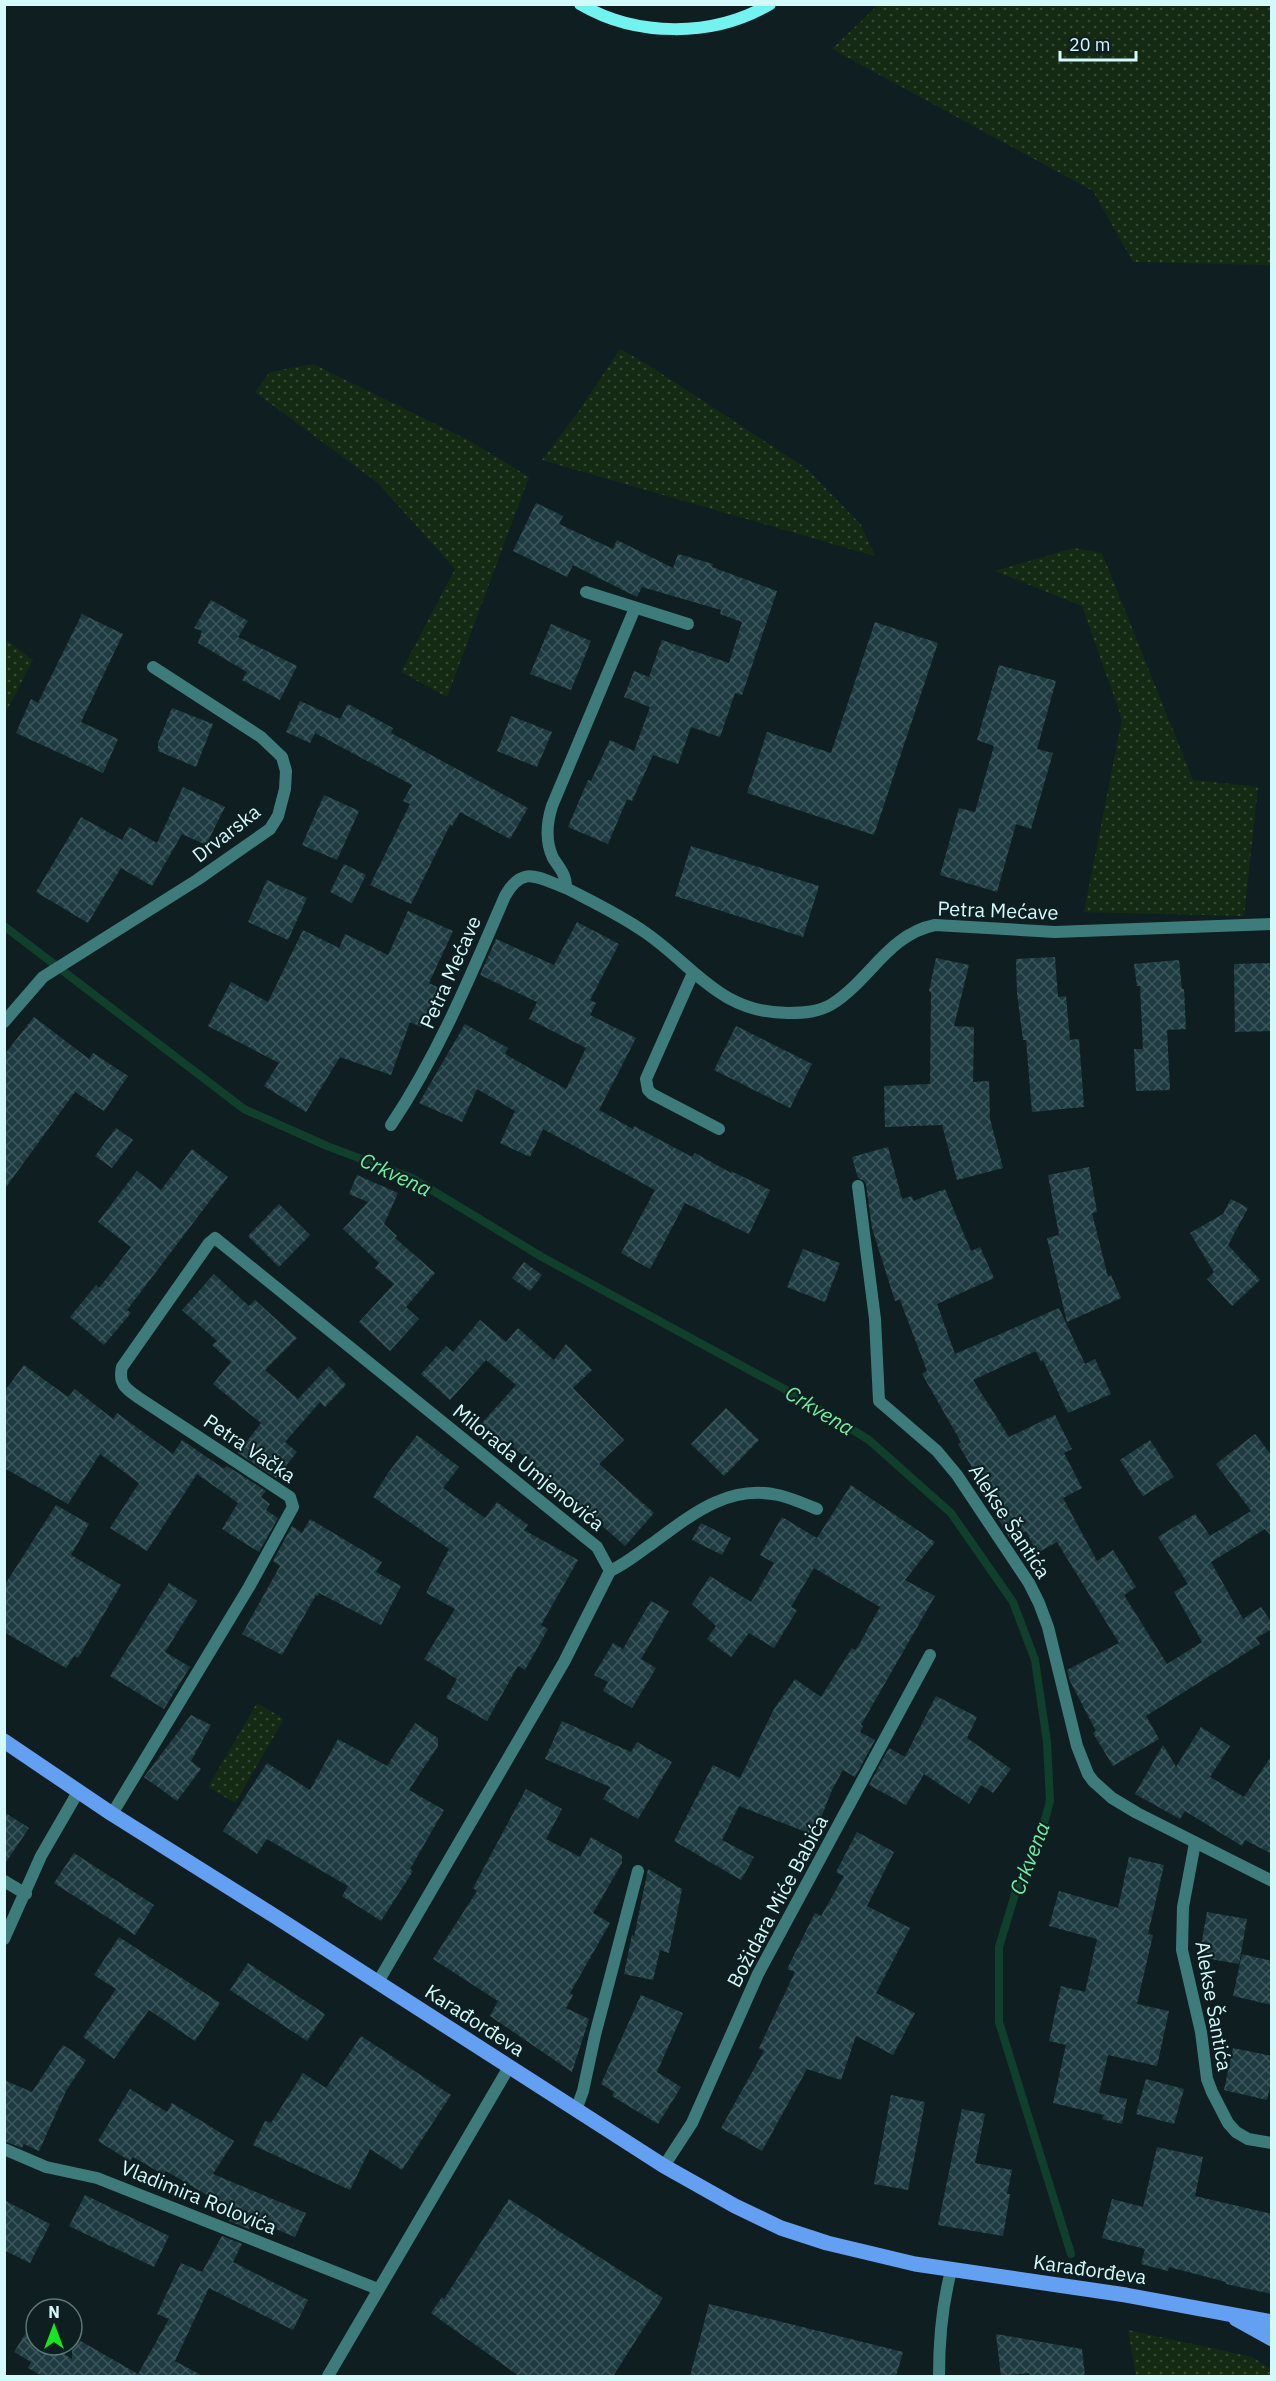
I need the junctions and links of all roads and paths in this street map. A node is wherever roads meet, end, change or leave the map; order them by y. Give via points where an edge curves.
1 (580, 4) edge
2 (770, 4) edge
3 (586, 592) dead end
4 (635, 608) junction
5 (688, 624) dead end
6 (153, 667) dead end
7 (566, 888) junction
8 (1272, 924) edge
9 (693, 973) junction
10 (4, 1022) edge
11 (391, 1125) dead end
12 (719, 1129) dead end
13 (858, 1186) dead end
14 (215, 1238) joint
15 (818, 1509) dead end
16 (610, 1571) junction
17 (930, 1655) dead end
18 (4, 1742) edge
19 (78, 1792) junction
20 (112, 1814) junction
21 (1195, 1843) junction
22 (638, 1871) dead end
23 (4, 1881) edge
24 (1272, 1881) edge
25 (26, 1894) junction
26 (4, 1939) edge
27 (378, 1982) junction
28 (509, 2067) junction
29 (576, 2110) junction
30 (1272, 2143) edge
31 (4, 2149) edge
32 (664, 2166) junction
33 (951, 2271) junction
34 (378, 2289) junction
35 (1222, 2312) junction
36 (1272, 2322) edge
37 (1272, 2338) edge
38 (328, 2376) edge
39 (939, 2376) edge

1 - 2 street via 630,25 669,30 716,24
3 - 4 street
4 - 5 street
4 - 7 street via 548,818 549,846 566,876
6 - 10 street, Drvarska via 273,746 286,771 278,816 270,829 197,880 43,977
7 - 9 street, Petra Mećave via 648,934
7 - 11 street, Petra Mećave via 536,877 526,876 513,882 459,1004 417,1085
8 - 9 street, Petra Mećave via 1054,932 953,925 923,928 899,940 838,1000 803,1013 741,1005 720,995
9 - 12 street via 647,1074 647,1085 652,1094
13 - 21 street, Alekse Šantića via 875,1319 879,1401 944,1459 1029,1583 1048,1627 1069,1720 1088,1774 1112,1798
14 - 16 street, Milorada Umjenovića via 597,1547
14 - 20 street, Petra Vačka via 122,1367 120,1377 123,1386 139,1398 290,1497 293,1507
15 - 16 street via 778,1495 744,1493 723,1498
16 - 27 street via 564,1662
17 - 32 street, Božidara Miće Babića via 758,1974 692,2123
18 - 19 main road, Karađorđeva
19 - 20 main road, Karađorđeva
19 - 25 street via 41,1856
20 - 27 main road, Karađorđeva
21 - 24 street, Alekse Šantića
21 - 30 street, Alekse Šantića via 1183,1907 1182,1950 1201,2032 1207,2079 1236,2132 1248,2139
22 - 29 street
23 - 25 street
25 - 26 street
27 - 28 main road, Karađorđeva
28 - 29 main road, Karađorđeva
28 - 34 street
29 - 32 main road, Karađorđeva
31 - 34 street, Vladimira Rolovića via 46,2167 97,2178
32 - 33 main road, Karađorđeva via 781,2228 869,2254
33 - 35 main road, Karađorđeva
33 - 39 street via 939,2346
34 - 38 street
35 - 36 main road, Karađorđeva
35 - 37 main road, Karađorđeva

